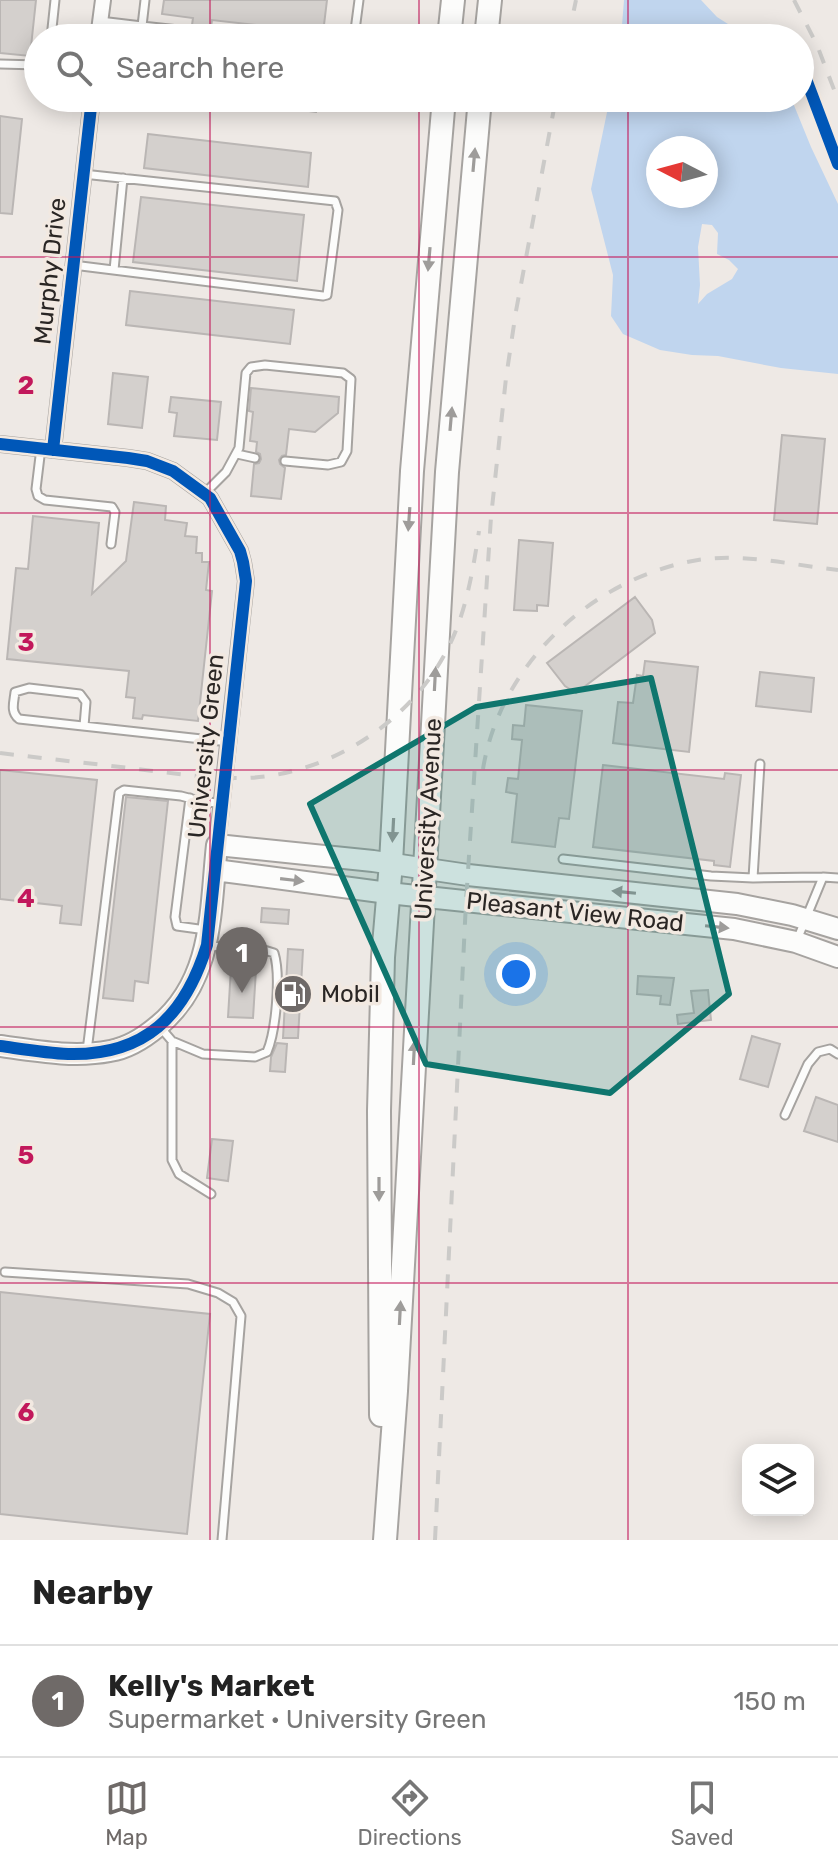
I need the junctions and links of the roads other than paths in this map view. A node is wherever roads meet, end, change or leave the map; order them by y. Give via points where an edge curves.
1 (55, 0) edge
2 (103, 0) edge
3 (145, 0) edge
4 (359, 0) edge
5 (453, 0) edge
6 (490, 0) edge
7 (100, 21) junction
8 (52, 24) edge
9 (100, 24) edge
10 (125, 24) edge
11 (142, 24) edge
12 (356, 24) edge
13 (450, 24) edge
14 (487, 24) edge
15 (0, 64) edge
16 (24, 65) edge
17 (90, 112) edge
18 (443, 112) edge
19 (479, 112) edge
20 (83, 174) junction
21 (123, 178) junction
22 (72, 265) junction
23 (114, 270) junction
24 (0, 444) edge
25 (47, 449) junction
26 (237, 454) junction
27 (255, 458) dead end
28 (285, 461) dead end
29 (207, 497) junction
30 (111, 544) dead end
31 (84, 726) junction
32 (229, 742) junction
33 (760, 764) dead end
34 (190, 798) junction
35 (222, 804) junction
36 (217, 845) junction
37 (563, 859) dead end
38 (391, 863) junction
39 (425, 869) junction
40 (215, 870) junction
41 (823, 877) junction
42 (753, 878) junction
43 (838, 878) edge
44 (388, 893) junction
45 (424, 897) junction
46 (806, 919) junction
47 (838, 929) edge
48 (208, 938) junction
49 (796, 942) junction
50 (838, 957) edge
51 (165, 1033) junction
52 (0, 1046) edge
53 (87, 1053) junction
54 (838, 1054) edge
55 (785, 1115) dead end
56 (211, 1194) dead end
57 (5, 1272) dead end
58 (222, 1540) edge
59 (385, 1540) edge

1 - 8 lane
2 - 7 street
3 - 11 lane
4 - 12 lane
5 - 13 main road
6 - 14 main road
7 - 9 street
7 - 10 lane
15 - 16 lane
17 - 20 street, Murphy Drive
18 -> 38 main road, University Avenue via 412,471
39 -> 19 main road, University Avenue via 447,472
20 - 21 lane
20 - 22 street, Murphy Drive
21 - 23 lane
21 - 23 lane via 335,201 338,210 327,295
22 - 23 lane
22 - 25 street, Murphy Drive
24 - 25 street
25 - 29 street via 147,461 173,471
25 - 30 lane via 38,496 112,507
26 - 27 lane
26 - 28 lane via 251,367 343,373 351,379 347,451 341,462
26 - 29 lane
29 - 32 street, University Green via 240,551 246,581
31 - 31 lane via 19,719 13,710 15,692 29,688 80,694 86,702
31 - 32 lane
32 - 35 street, University Green
33 - 42 lane
34 - 35 lane
34 - 48 lane via 175,917 177,926
34 - 53 lane via 119,793
35 - 36 street, University Green
36 - 38 main road, Pleasant View Road
36 - 40 main road, University Green
37 - 42 lane
38 - 39 main road, Pleasant View Road
38 - 44 main road, University Avenue
39 - 45 main road, University Avenue
46 -> 39 main road, Pleasant View Road via 737,904
40 -> 44 main road, Pleasant View Road
40 - 48 main road, University Green
41 - 42 lane
41 - 43 lane
41 - 46 lane
44 - 45 main road, Pleasant View Road
44 -> 59 main road, University Avenue via 379,1111
45 -> 49 main road, Pleasant View Road via 734,929
59 -> 45 main road, University Avenue
46 - 47 main road, Pleasant View Road
46 - 49 lane
48 - 51 main road, University Green via 198,973
48 - 51 lane via 274,953 277,979 270,1048 255,1057 203,1054
49 - 50 main road, Pleasant View Road
51 - 53 main road via 149,1034 111,1051
51 - 56 lane via 172,1160 179,1174
52 - 53 main road
54 - 55 lane via 830,1049 818,1052
57 - 58 lane via 188,1284 233,1302 241,1316

